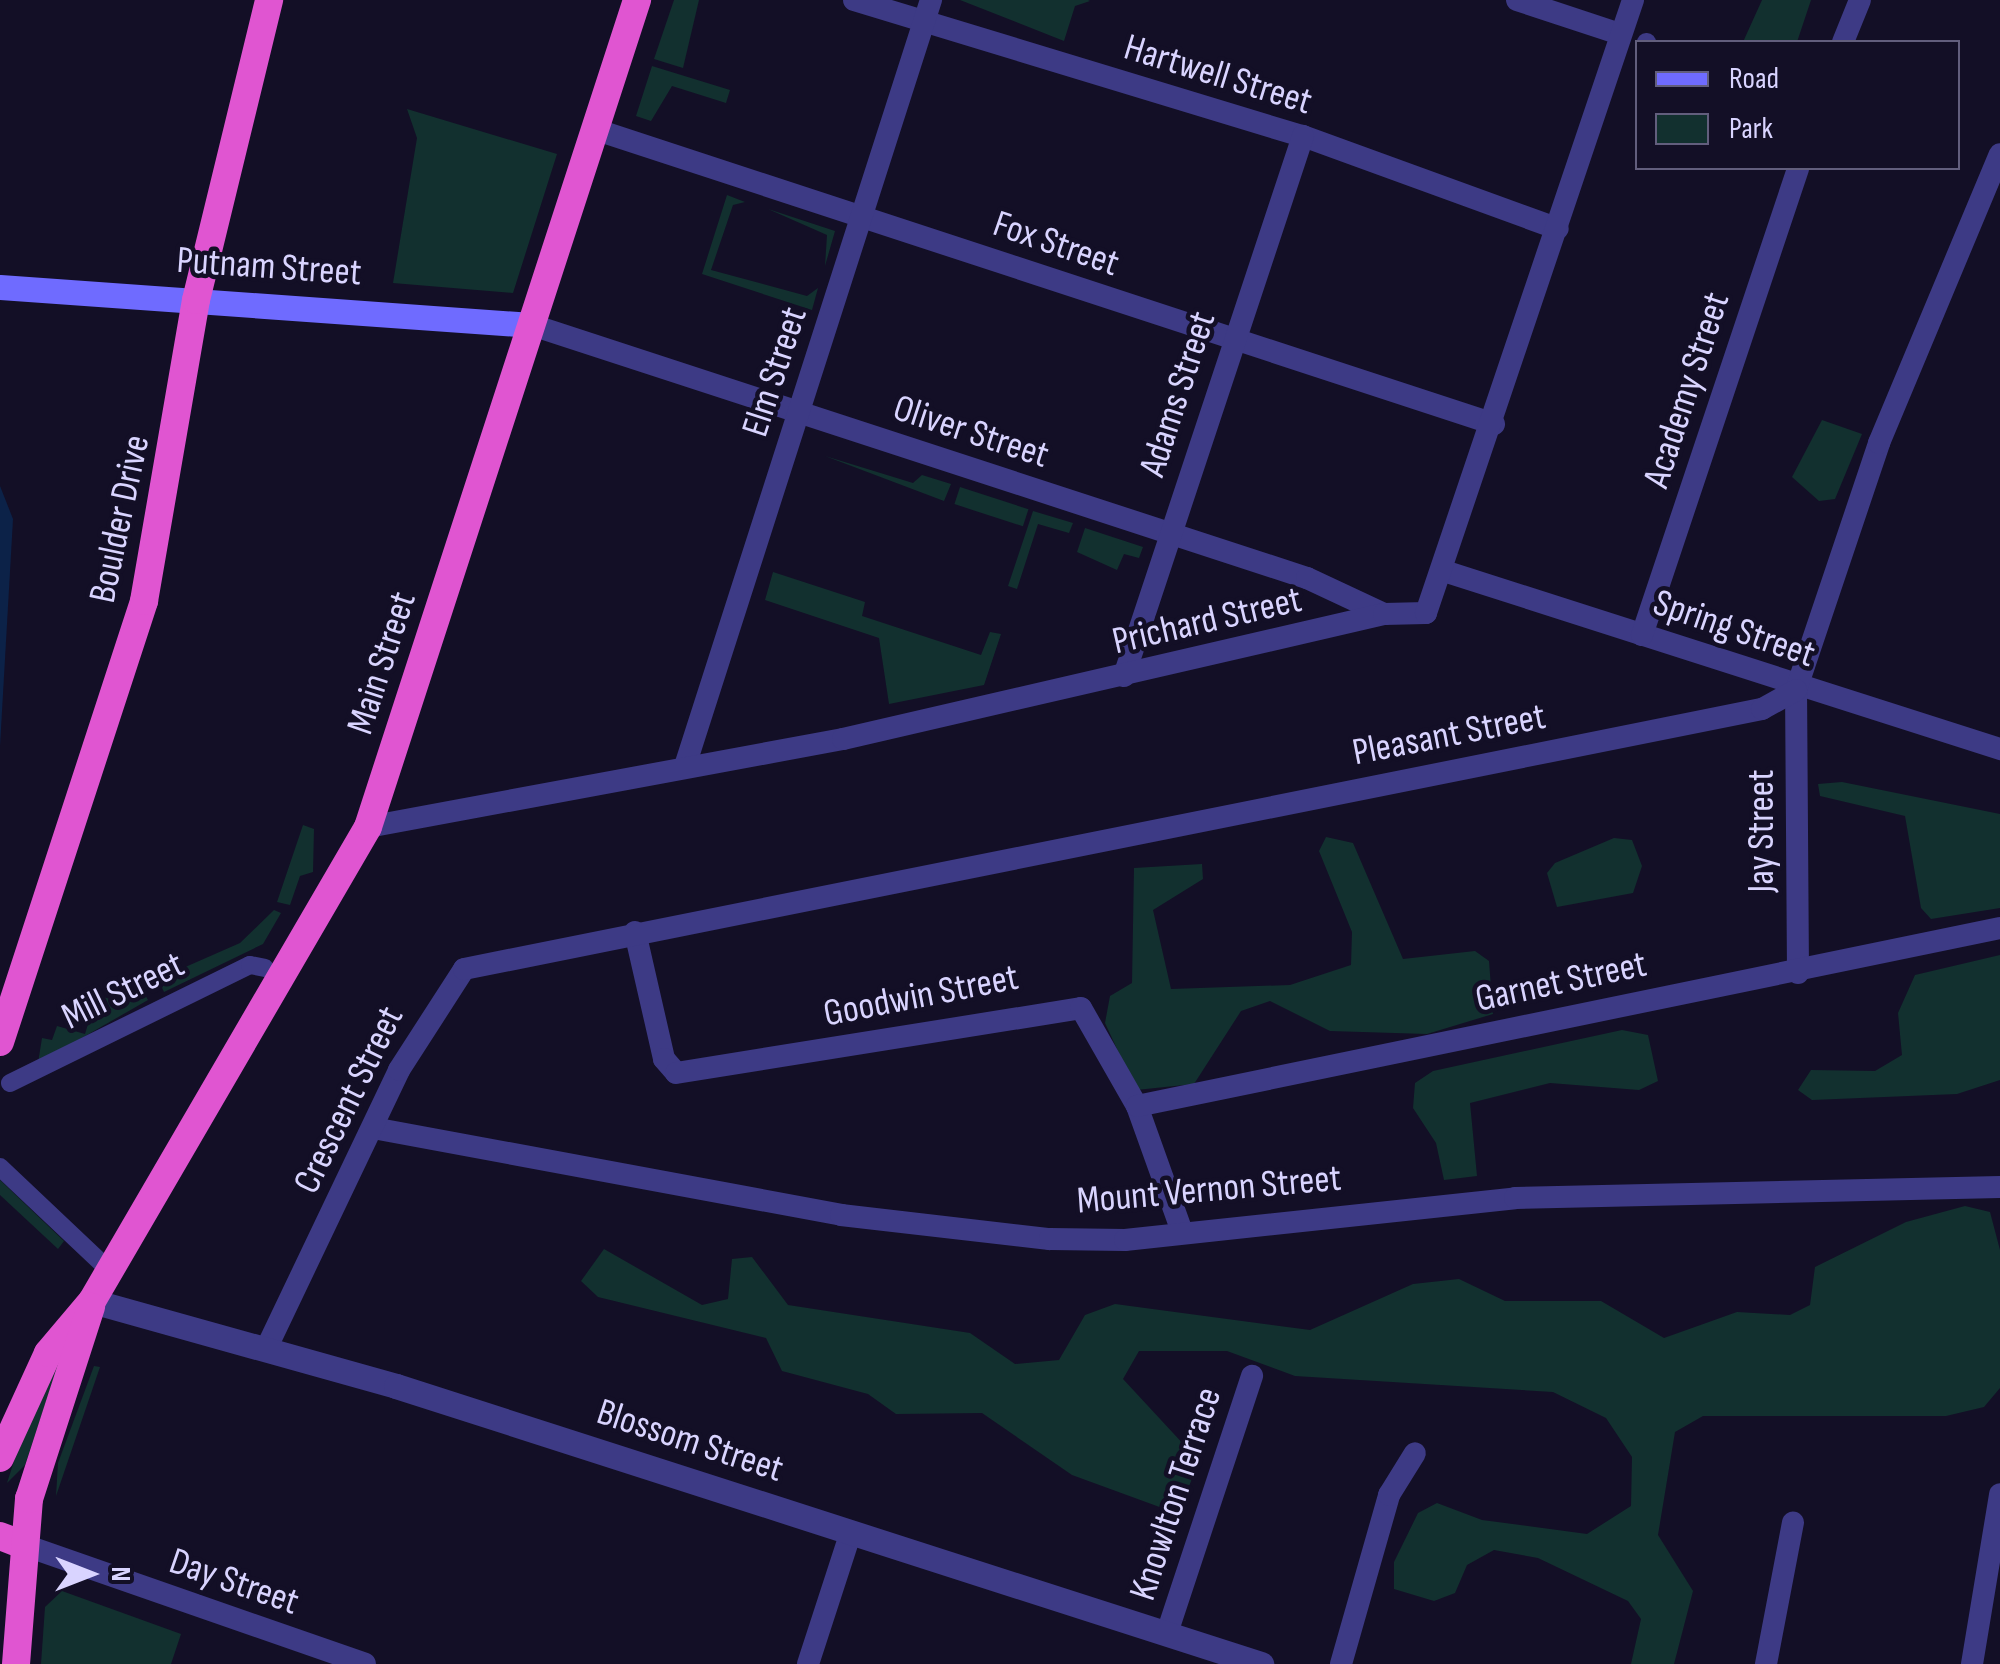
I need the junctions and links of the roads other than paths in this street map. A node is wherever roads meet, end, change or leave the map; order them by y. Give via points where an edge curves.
1 (270, 0) edge
2 (637, 0) edge
3 (854, 0) edge
4 (931, 0) edge
5 (1518, 0) edge
6 (1633, 0) edge
7 (1860, 0) edge
8 (924, 23) junction
9 (1638, 40) edge
10 (1845, 40) edge
11 (1635, 47) edge
12 (596, 130) junction
13 (1303, 136) junction
14 (2000, 154) edge
15 (1797, 170) edge
16 (863, 216) junction
17 (1558, 228) junction
18 (0, 286) edge
19 (196, 300) junction
20 (532, 324) junction
21 (1232, 341) junction
22 (798, 414) junction
23 (1494, 424) junction
24 (1170, 534) junction
25 (1446, 572) junction
26 (1384, 614) junction
27 (1642, 635) junction
28 (1124, 676) junction
29 (1796, 690) junction
30 (2000, 749) edge
31 (685, 766) junction
32 (368, 827) junction
33 (2000, 928) edge
34 (635, 932) junction
35 (549, 947) joint
36 (265, 968) dead end
37 (1798, 972) junction
38 (0, 1042) edge
39 (10, 1083) dead end
40 (1137, 1106) junction
41 (374, 1128) junction
42 (0, 1168) edge
43 (2000, 1187) edge
44 (1182, 1232) junction
45 (110, 1271) junction
46 (92, 1301) junction
47 (268, 1347) junction
48 (1252, 1376) dead end
49 (10, 1409) edge
50 (1415, 1453) dead end
51 (0, 1458) edge
52 (2000, 1494) edge
53 (1793, 1523) dead end
54 (851, 1532) junction
55 (12, 1541) edge
56 (1167, 1633) junction
57 (16, 1664) edge
58 (366, 1664) edge
59 (808, 1664) edge
60 (1261, 1664) edge
61 (1341, 1664) edge
62 (1766, 1664) edge
63 (1972, 1664) edge

1 - 19 highway, Boulder Drive
2 - 12 highway, Main Street
3 - 8 street, Hartwell Street
4 - 8 street, Elm Street
5 - 9 street
6 - 9 street, Prichard Street
7 - 10 street
8 - 13 street, Hartwell Street
8 - 16 street, Elm Street
11 - 17 street, Prichard Street
12 - 16 street, Fox Street
12 - 20 highway, Main Street
13 - 17 street, Hartwell Street
13 - 21 street, Adams Street
14 - 29 street via 1879,443
15 - 27 street, Academy Street
16 - 21 street, Fox Street
16 - 22 street, Elm Street
17 - 23 street, Prichard Street
18 - 19 main road, Putnam Street
19 - 20 main road, Putnam Street
19 - 38 highway, Boulder Drive via 144,600
20 - 22 street, Oliver Street
20 - 32 highway, Main Street
21 - 23 street, Fox Street
21 - 24 street, Adams Street
22 - 24 street, Oliver Street
22 - 31 street, Elm Street
23 - 25 street, Prichard Street
24 - 26 street, Oliver Street
24 - 28 street, Adams Street
25 - 26 street, Prichard Street via 1426,613
25 - 27 street, Spring Street
26 - 28 street, Prichard Street
27 - 29 street, Spring Street
28 - 31 street, Prichard Street
29 - 30 street, Spring Street
29 - 34 street, Pleasant Street via 1762,708
29 - 37 street, Jay Street
31 - 32 street, Prichard Street
32 - 45 highway, Main Street
33 - 37 street, Garnet Street
34 - 35 street, Pleasant Street
34 - 40 street, Goodwin Street via 664,1059 676,1073 1071,1004 1093,1020
35 - 41 street, Crescent Street via 458,974
36 - 39 street, Mill Street via 250,965
37 - 40 street, Garnet Street
40 - 44 street, Goodwin Street
41 - 44 street, Mount Vernon Street via 932,1230 1069,1239
41 - 47 street, Crescent Street
42 - 45 street
43 - 44 street, Mount Vernon Street via 1515,1198
45 - 46 highway, Main Street
46 - 47 street, Blossom Street
46 - 49 highway, Main Street
46 - 55 highway, Main Street
47 - 54 street, Blossom Street
48 - 56 street, Knowlton Terrace
49 - 51 highway, Main Street
50 - 61 street via 1389,1494
52 - 63 street
53 - 62 street
54 - 56 street, Blossom Street
54 - 59 street
55 - 57 highway, Main Street
55 - 58 street, Day Street
56 - 60 street, Blossom Street

